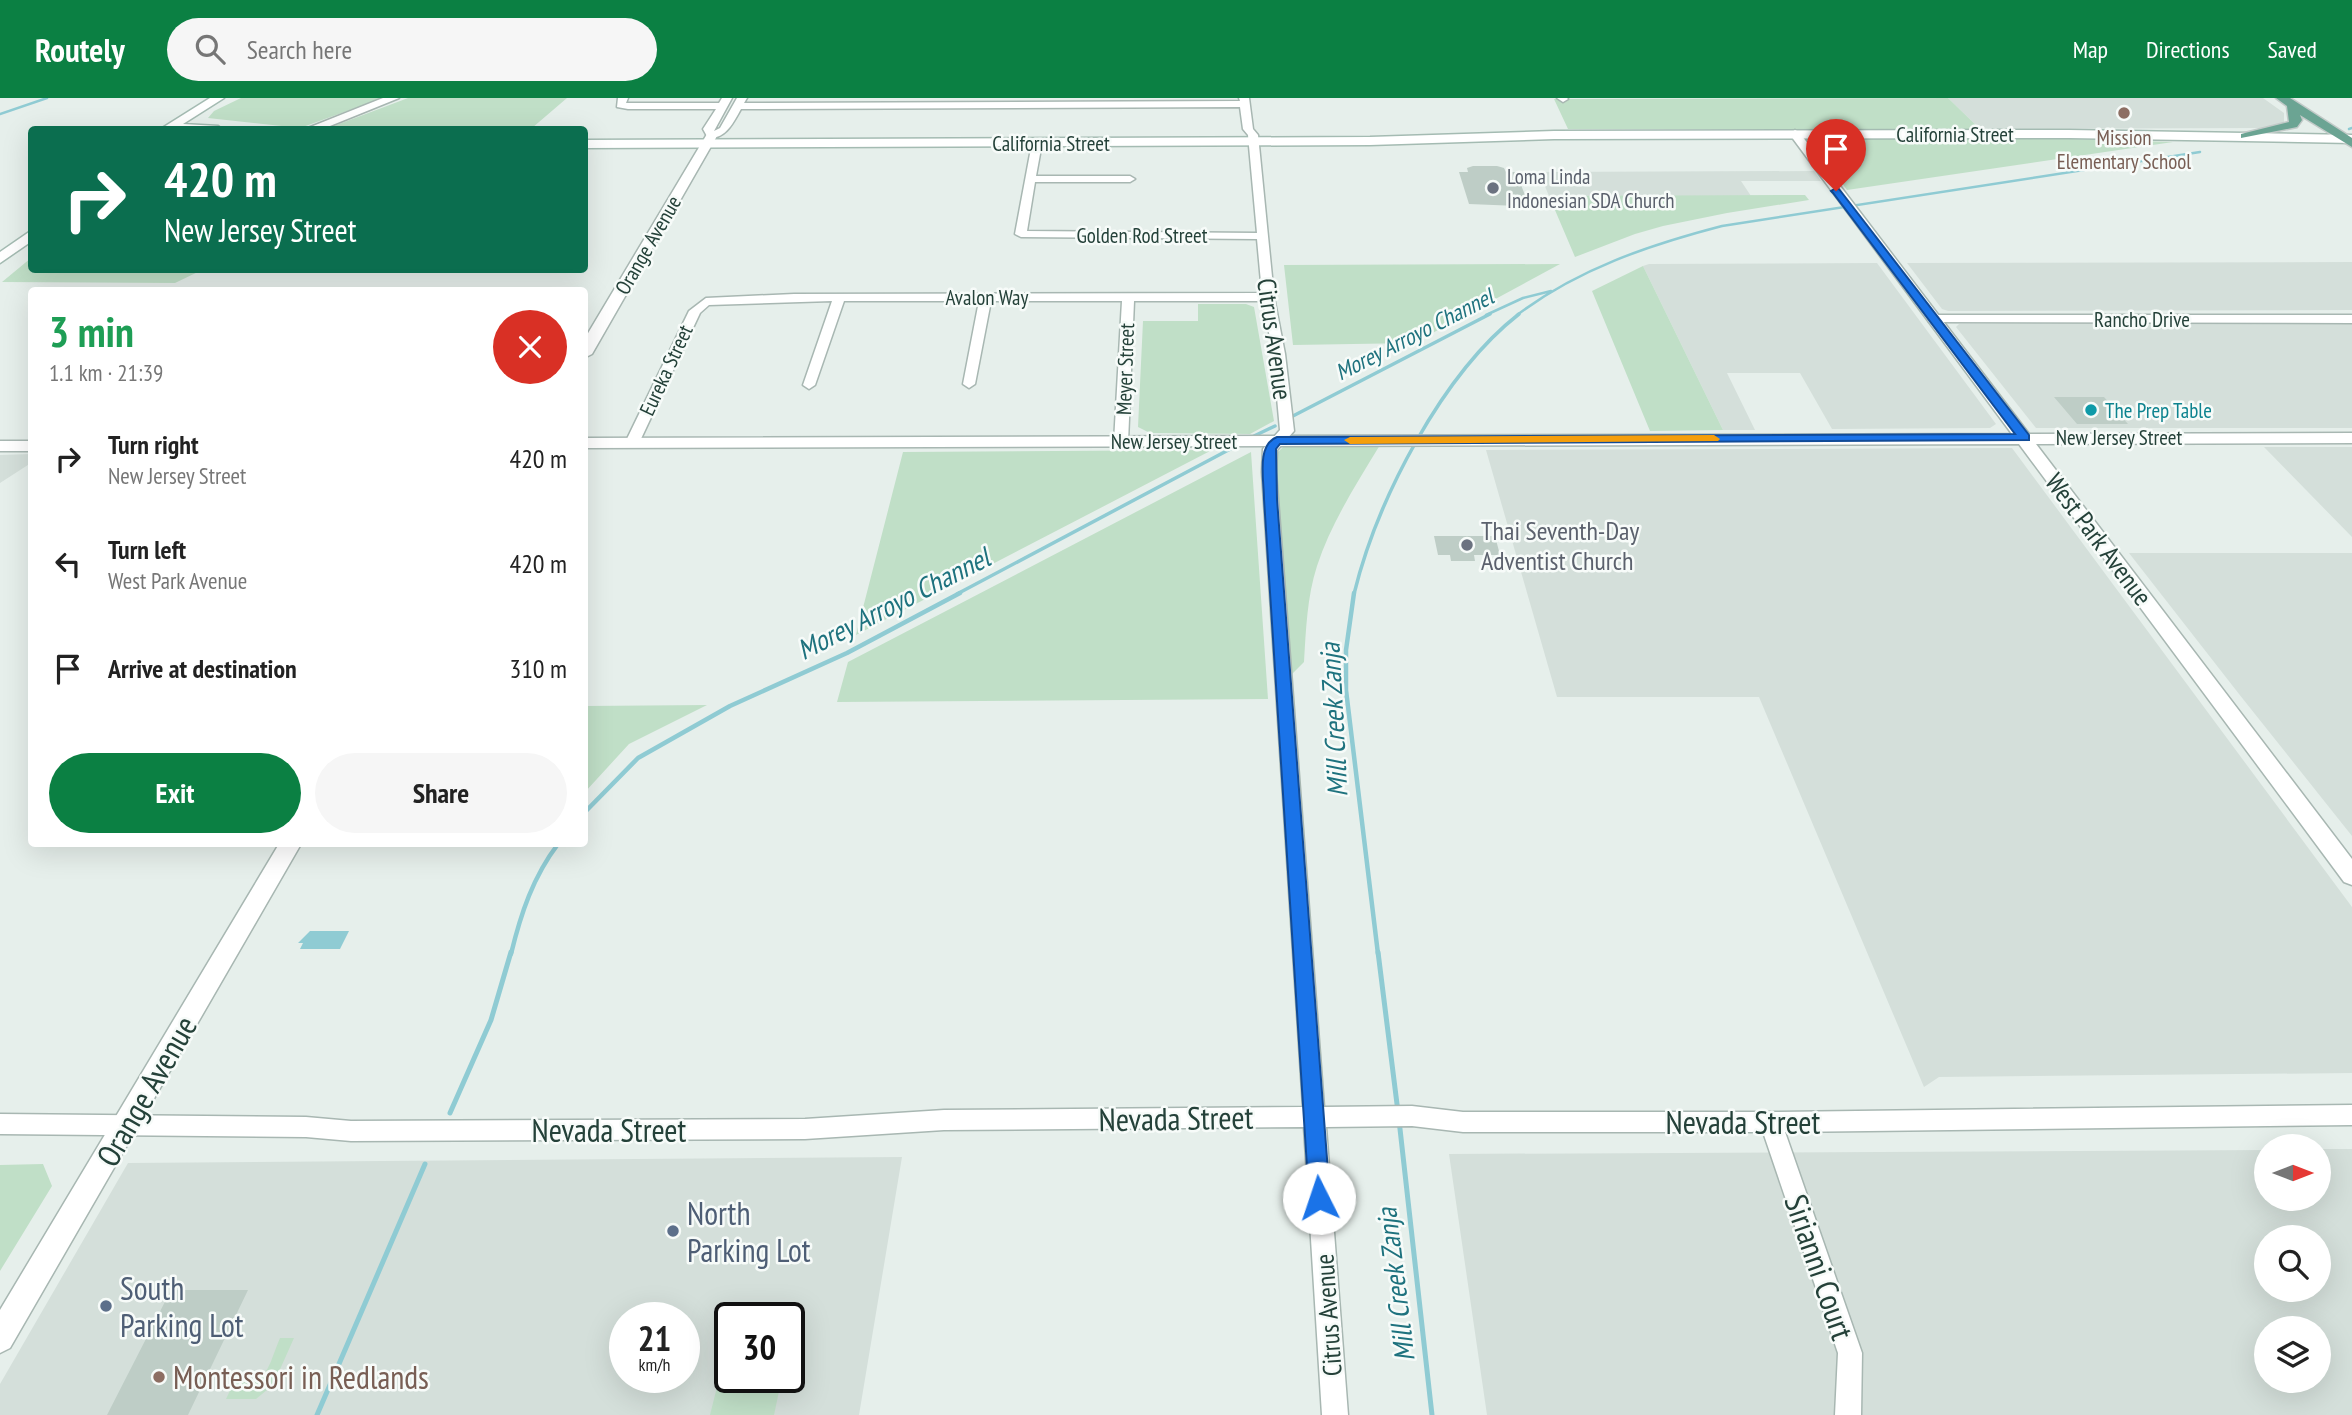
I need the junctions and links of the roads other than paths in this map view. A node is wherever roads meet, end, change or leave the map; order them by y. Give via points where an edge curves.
1 (218, 98) edge
2 (393, 98) edge
3 (1255, 98) edge
4 (622, 101) edge
5 (840, 101) edge
6 (949, 101) edge
7 (1245, 101) edge
8 (724, 102) edge
9 (740, 102) edge
10 (2287, 102) edge
11 (169, 126) edge
12 (319, 126) edge
13 (1795, 134) junction
14 (588, 136) edge
15 (2245, 136) junction
16 (1254, 139) junction
17 (709, 140) junction
18 (2349, 140) edge
19 (1037, 143) junction
20 (588, 144) edge
21 (2352, 152) edge
22 (1031, 179) junction
23 (1130, 179) dead end
24 (28, 221) edge
25 (1262, 236) junction
26 (28, 237) edge
27 (0, 242) edge
28 (0, 259) edge
29 (1268, 296) junction
30 (1128, 297) junction
31 (839, 298) junction
32 (986, 298) junction
33 (706, 302) joint
34 (1933, 319) junction
35 (2352, 319) edge
36 (588, 347) edge
37 (970, 384) dead end
38 (809, 386) dead end
39 (2024, 438) junction
40 (2352, 438) edge
41 (1277, 440) junction
42 (1121, 442) junction
43 (588, 443) edge
44 (632, 443) junction
45 (0, 446) edge
46 (28, 446) edge
47 (288, 847) edge
48 (2352, 876) edge
49 (2352, 1115) edge
50 (1314, 1117) junction
51 (1770, 1122) junction
52 (0, 1125) edge
53 (126, 1125) junction
54 (0, 1338) edge
55 (1335, 1415) edge
56 (1848, 1415) edge

1 - 11 street
2 - 12 street
3 - 16 street, Citrus Avenue via 1259,128
4 - 8 street
5 - 6 street
5 - 9 street
6 - 7 street
7 - 16 street, Citrus Avenue via 1248,129
8 - 17 street, Orange Avenue via 708,130
9 - 17 street, Orange Avenue via 724,130
10 - 15 main road via 2297,120 2292,125
10 - 18 main road
13 - 15 street, California Street
13 - 16 street, California Street
13 - 34 street, West Park Avenue
14 - 17 street, California Street
15 - 18 street, California Street
16 - 17 street, California Street
16 - 19 street, California Street
16 - 25 street, Citrus Avenue
17 - 19 street, California Street
17 - 20 street, California Street
17 - 36 street, Orange Avenue
18 - 21 main road via 2344,146
19 - 22 street
22 - 23 street
22 - 25 street, Golden Rod Street via 1021,234
24 - 27 street
25 - 29 street, Citrus Avenue
26 - 28 street
29 - 30 street, Avalon Way
29 - 41 street, Citrus Avenue via 1287,431
30 - 32 street, Avalon Way
30 - 42 street, Meyer Street
31 - 32 street, Avalon Way
31 - 33 street, Avalon Way
31 - 38 street
32 - 37 street
33 - 44 street, Eureka Street via 695,310
34 - 35 street, Rancho Drive
34 - 39 street, West Park Avenue
39 - 40 street, New Jersey Street
39 - 41 street, New Jersey Street
39 - 48 street, West Park Avenue
41 - 42 street, New Jersey Street
41 - 50 street, Citrus Avenue via 1270,449 1269,472
42 - 44 street, New Jersey Street
43 - 44 street, New Jersey Street
45 - 46 street
47 - 53 street, Orange Avenue
49 - 51 street, Nevada Street
50 - 51 street, Nevada Street
50 - 53 street, Nevada Street via 944,1120 805,1129 602,1131
50 - 55 street, Citrus Avenue
51 - 56 street, Sirianni Court via 1850,1353
52 - 53 street, Nevada Street
53 - 54 street, Orange Avenue

